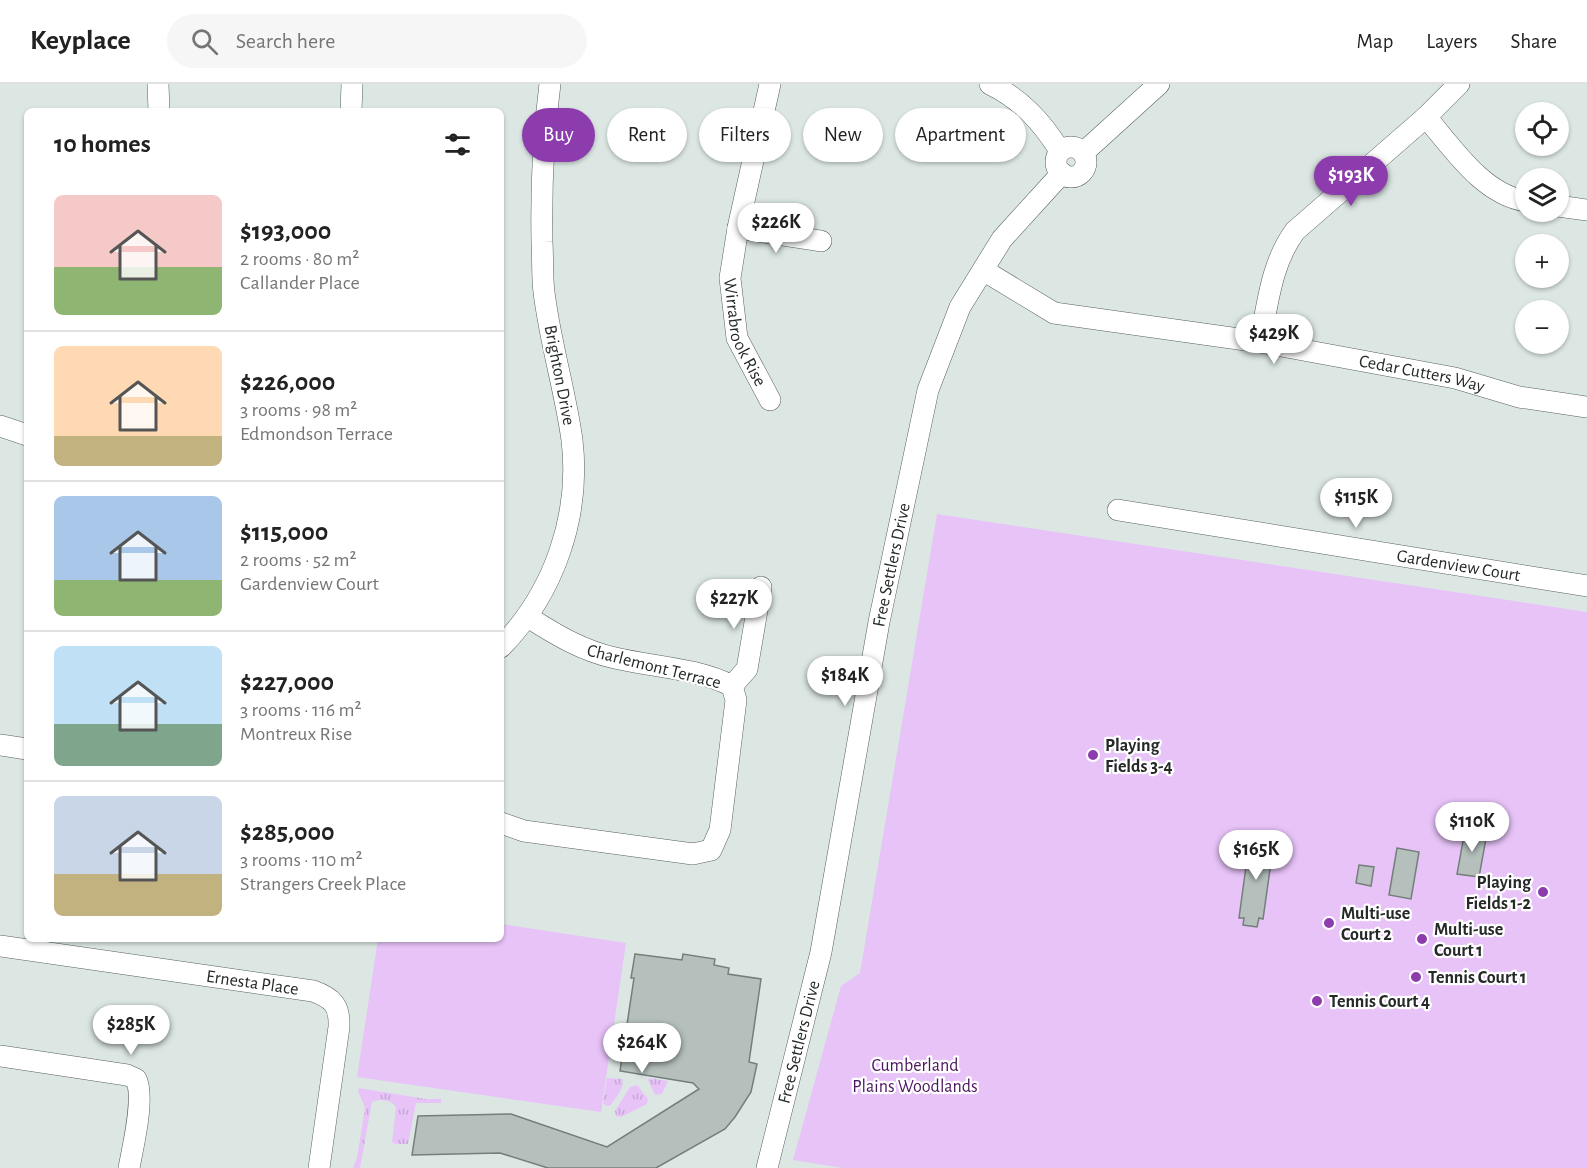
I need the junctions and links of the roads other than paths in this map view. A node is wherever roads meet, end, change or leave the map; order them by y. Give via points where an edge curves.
1 (158, 84) edge
2 (352, 84) edge
3 (550, 84) edge
4 (770, 84) edge
5 (990, 84) edge
6 (1160, 84) edge
7 (1459, 84) edge
8 (159, 108) edge
9 (351, 108) edge
10 (1426, 117) junction
11 (1060, 151) junction
12 (1083, 153) junction
13 (1062, 173) junction
14 (1515, 198) edge
15 (1569, 208) edge
16 (1587, 210) edge
17 (738, 228) junction
18 (821, 241) dead end
19 (983, 270) junction
20 (1260, 342) junction
21 (770, 400) dead end
22 (1587, 407) edge
23 (0, 426) edge
24 (24, 434) edge
25 (1118, 510) dead end
26 (1587, 586) edge
27 (762, 587) dead end
28 (528, 617) junction
29 (504, 644) edge
30 (732, 686) junction
31 (0, 745) edge
32 (24, 749) edge
33 (504, 824) edge
34 (0, 946) edge
35 (0, 1056) edge
36 (129, 1168) edge
37 (319, 1168) edge
38 (767, 1168) edge

1 - 8 street
2 - 9 street
3 - 28 street, Brighton Drive via 541,196 544,291 572,440 573,482 560,553
4 - 17 street, Wirrabrook Rise
5 - 11 street via 1026,107
6 - 12 street
7 - 10 street
10 - 14 street via 1482,179
10 - 20 street via 1294,231 1276,266
11 - 12 street via 1076,147
11 - 13 street via 1056,163
12 - 13 street via 1086,163 1082,172 1074,177
13 - 19 street, Free Settlers Drive via 1002,239
15 - 16 street
17 - 18 street
17 - 21 street, Wirrabrook Rise via 730,278 737,338
19 - 20 street, Cedar Cutters Way via 1054,314
19 - 38 street, Free Settlers Drive via 960,307 940,355 917,434 879,622 821,952
20 - 22 street, Cedar Cutters Way via 1455,378 1520,397
23 - 24 street
25 - 26 street, Gardenview Court
27 - 30 street via 747,669
28 - 29 street, Brighton Drive
28 - 30 street, Charlemont Terrace via 588,651 714,677
30 - 33 street, Charlemont Terrace via 736,700 720,830 711,850 693,854 524,831
31 - 32 street
34 - 37 street, Ernesta Place via 313,992 331,999 339,1015 339,1027
35 - 36 street via 136,1079 140,1098

